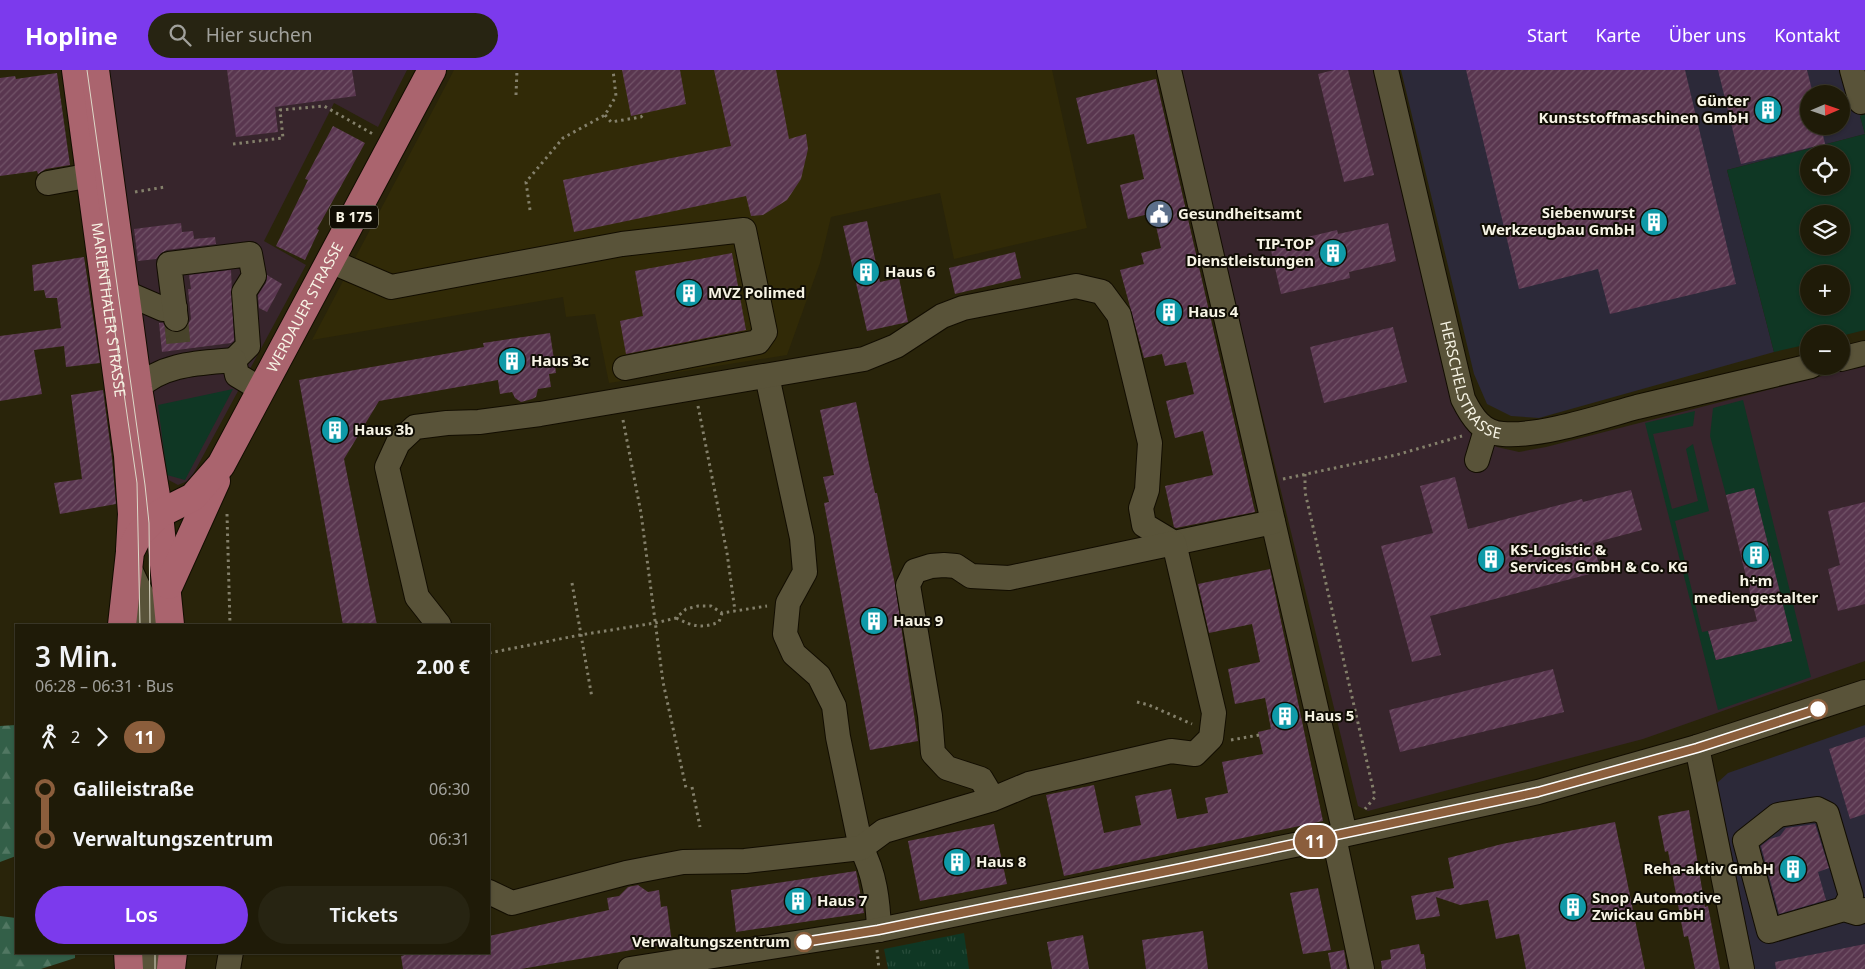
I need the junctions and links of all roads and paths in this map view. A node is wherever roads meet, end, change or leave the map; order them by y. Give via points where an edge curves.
1 (76, 70) edge
2 (95, 70) edge
3 (432, 70) edge
4 (517, 70) edge
5 (613, 70) edge
6 (1169, 70) edge
7 (1386, 70) edge
8 (1852, 70) edge
9 (516, 95) dead end
10 (1861, 102) dead end
11 (645, 113) dead end
12 (605, 114) junction
13 (232, 144) dead end
14 (393, 146) junction
15 (99, 174) junction
16 (48, 183) dead end
17 (165, 187) dead end
18 (130, 192) dead end
19 (530, 210) dead end
20 (330, 261) junction
21 (126, 293) junction
22 (1865, 353) edge
23 (1850, 357) edge
24 (234, 360) junction
25 (625, 368) dead end
26 (1800, 369) edge
27 (768, 376) junction
28 (694, 386) junction
29 (138, 388) junction
30 (262, 390) junction
31 (619, 400) junction
32 (1486, 430) junction
33 (1477, 460) dead end
34 (1304, 474) junction
35 (217, 477) junction
36 (1263, 484) junction
37 (159, 514) junction
38 (1273, 522) junction
39 (1174, 543) junction
40 (129, 558) junction
41 (572, 583) dead end
42 (788, 603) junction
43 (735, 611) junction
44 (722, 614) junction
45 (153, 615) edge
46 (676, 618) junction
47 (655, 623) junction
48 (230, 624) edge
49 (438, 624) edge
50 (580, 635) junction
51 (490, 653) edge
52 (1865, 692) edge
53 (592, 698) dead end
54 (1697, 748) junction
55 (692, 787) dead end
56 (686, 788) dead end
57 (993, 799) junction
58 (700, 827) dead end
59 (1340, 835) junction
60 (861, 848) junction
61 (490, 892) edge
62 (1855, 910) edge
63 (878, 930) junction
64 (128, 954) edge
65 (151, 954) edge
66 (173, 954) edge
67 (231, 954) edge
68 (129, 969) edge
69 (151, 969) edge
70 (171, 969) edge
71 (228, 969) edge
72 (630, 969) edge
73 (1362, 969) edge
74 (1742, 969) edge

1 - 15 main road, MARIENTHALER STRASSE
2 - 15 main road, MARIENTHALER STRASSE
3 - 14 main road, WERDAUER STRASSE / B 175
4 - 9 path
5 - 12 path via 616,96
6 - 36 street
7 - 32 street, HERSCHELSTRASSE via 1463,399 1471,415
8 - 10 street
11 - 12 path via 641,117 612,122
12 - 19 path via 563,138 526,182
13 - 14 path via 283,138 280,110 324,106
14 - 20 main road, WERDAUER STRASSE / B 175
15 - 16 street
15 - 21 main road, MARIENTHALER STRASSE
15 - 40 main road, MARIENTHALER STRASSE via 128,456 132,514
17 - 18 path
20 - 25 street via 392,287 622,244 744,230 765,332 758,342
20 - 30 main road, WERDAUER STRASSE / B 175
21 - 24 street via 176,314 169,264 250,254 254,276 244,292 248,346
21 - 29 main road, MARIENTHALER STRASSE
22 - 23 street
24 - 29 street via 180,358
24 - 30 street via 237,375
26 - 32 street, HERSCHELSTRASSE via 1566,426 1522,434
27 - 28 street
27 - 39 street via 864,359 896,346 942,316 963,308 1076,286 1102,292 1119,315 1150,443 1141,508 1144,525
27 - 42 street via 802,538 805,572
28 - 31 street
28 - 43 path
29 - 37 main road, MARIENTHALER STRASSE
30 - 35 main road, WERDAUER STRASSE / B 175
31 - 47 path via 641,513
31 - 49 street via 496,420 415,427 398,443 387,467 417,597
32 - 33 street
32 - 34 path
34 - 36 path
34 - 59 path via 1305,492 1375,797
35 - 37 main road, WERDAUER STRASSE / B 175 via 193,497
35 - 45 main road, WERDAUER STRASSE / B 175
35 - 48 path via 226,503
36 - 38 street
37 - 40 main road, WERDAUER STRASSE / B 175 via 139,534
37 - 45 main road
38 - 39 street
38 - 59 street
39 - 57 street via 1214,713 1210,738 1195,754 1171,751 1120,762 1029,784
39 - 57 street via 1009,578 971,576 956,566 944,565 915,571 908,585 933,753 947,768 980,779
40 - 45 main road, WERDAUER STRASSE / B 175
41 - 50 path
42 - 43 path
42 - 60 street via 785,634 794,654 819,676 834,706
43 - 44 path
44 - 46 path via 711,606 698,606 686,609
44 - 46 path via 718,622 707,627 694,627
46 - 47 path
47 - 50 path
47 - 56 path via 663,682
50 - 51 path
50 - 53 path
52 - 54 street
54 - 59 street via 1538,792
54 - 74 street
55 - 58 path
57 - 60 street via 884,831
59 - 63 street
59 - 73 street
60 - 61 street via 745,861 683,862 512,902
60 - 63 street via 870,864 878,909
62 - 62 street via 1769,931 1745,841 1778,815 1817,809 1827,814
63 - 72 street
64 - 68 main road
65 - 69 street
66 - 70 main road
67 - 71 street

